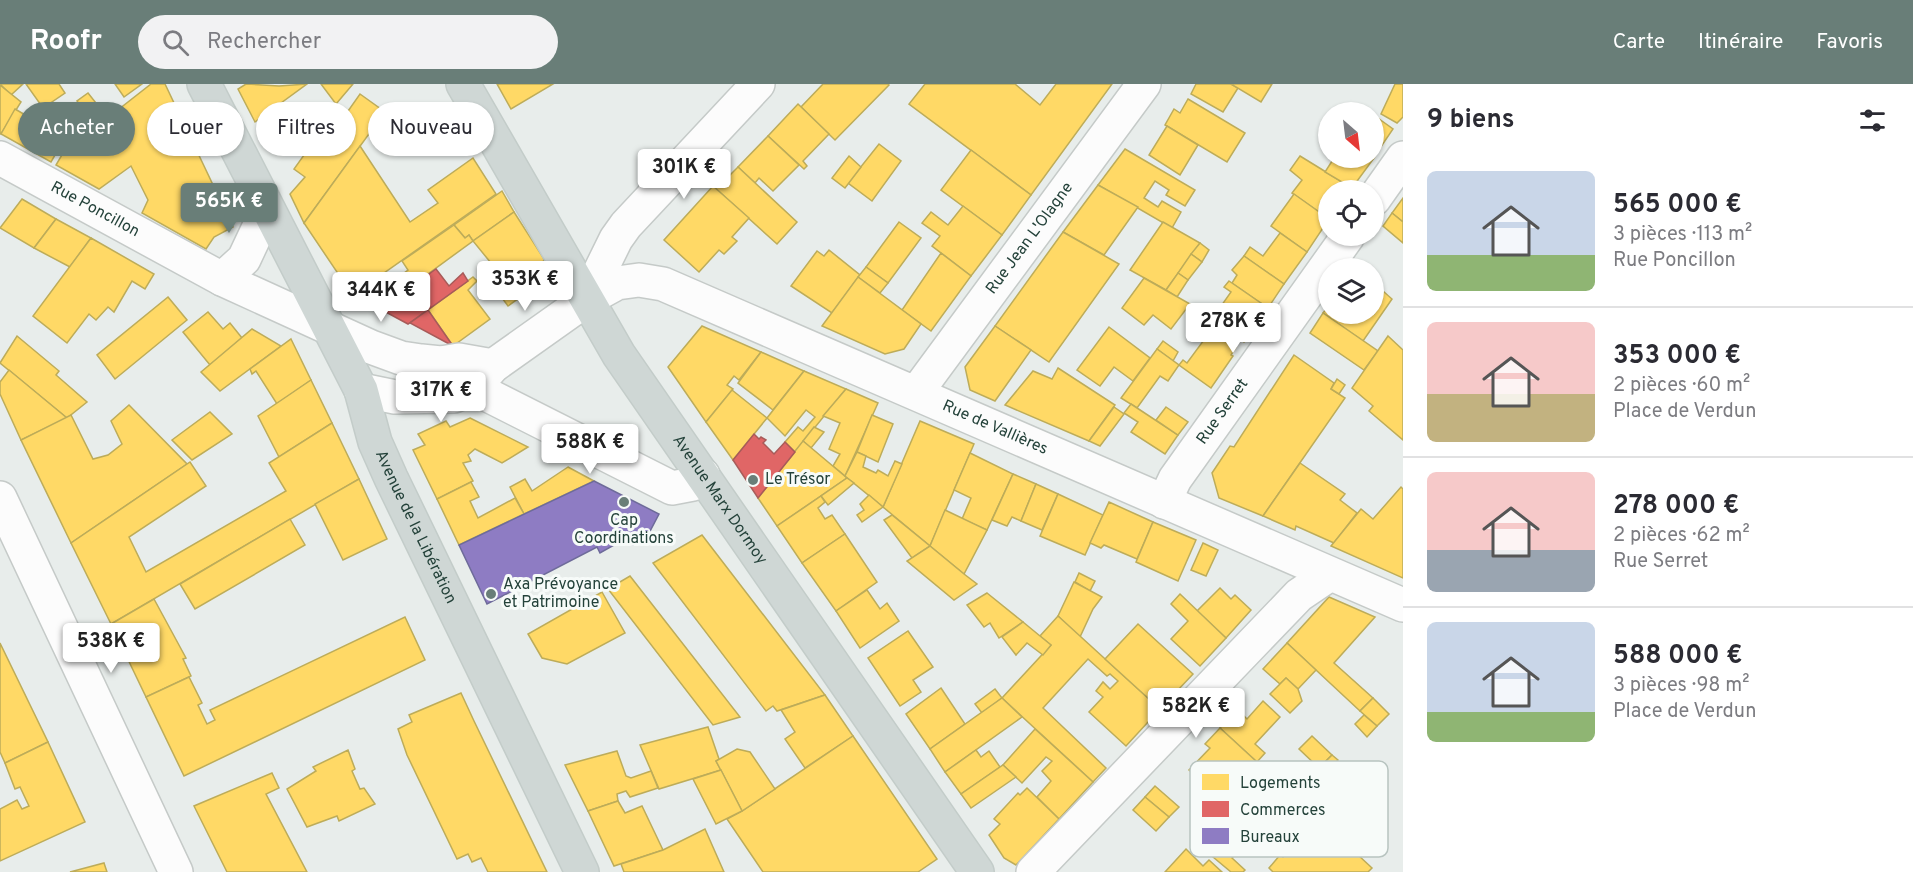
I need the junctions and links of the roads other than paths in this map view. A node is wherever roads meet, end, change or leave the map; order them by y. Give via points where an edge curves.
1 (204, 84) edge
2 (463, 84) edge
3 (758, 84) edge
4 (1144, 84) edge
5 (0, 158) edge
6 (1403, 158) edge
7 (1384, 185) edge
8 (267, 210) junction
9 (1341, 246) edge
10 (222, 279) junction
11 (586, 300) junction
12 (328, 325) junction
13 (483, 377) junction
14 (361, 390) junction
15 (916, 393) junction
16 (703, 475) junction
17 (0, 498) edge
18 (1164, 502) junction
19 (1330, 574) junction
20 (1403, 605) edge
21 (176, 872) edge
22 (582, 872) edge
23 (977, 872) edge
24 (1033, 872) edge

1 - 8 main road, Avenue de la Libération
2 - 11 main road, Avenue Marx Dormoy
3 - 11 street via 626,225
4 - 15 street, Rue Jean L'Olagne
5 - 10 street, Rue Poncillon
6 - 7 street
8 - 10 street via 244,259
8 - 12 main road, Avenue de la Libération
9 - 18 street, Rue Serret via 1175,479
10 - 12 street, Rue Poncillon
11 - 13 street, Rue de Vallières
11 - 15 street, Rue de Vallières via 617,283 639,280 663,284
11 - 16 main road, Avenue Marx Dormoy
12 - 13 street, Rue Poncillon via 401,357 441,363 459,360
12 - 14 main road, Avenue de la Libération
13 - 14 street, Rue de Vallières via 454,396 395,397
13 - 16 street, Rue Poncillon via 672,488 693,484
14 - 22 main road, Avenue de la Libération via 375,442 391,478
15 - 18 street, Rue de Vallières
16 - 23 main road, Avenue Marx Dormoy
17 - 21 street
18 - 19 street, Rue de Vallières
19 - 20 street, Rue de Vallières
19 - 24 street via 1299,595

